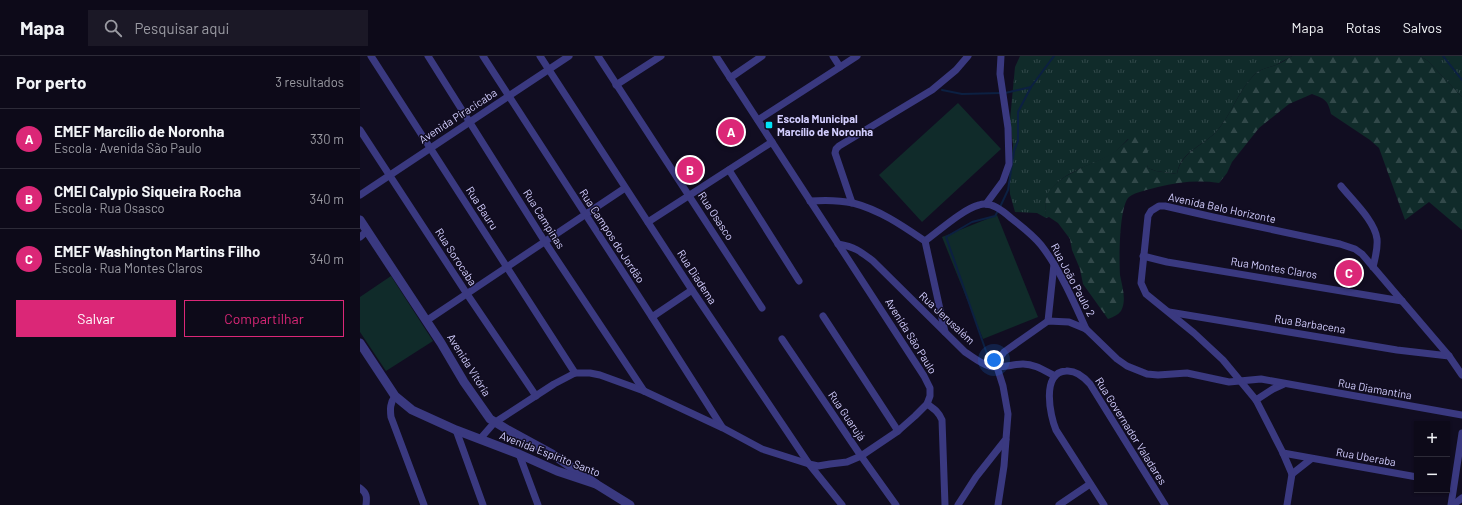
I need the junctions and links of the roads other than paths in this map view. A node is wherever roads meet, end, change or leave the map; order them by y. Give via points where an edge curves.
1 (371, 56) edge
2 (428, 56) edge
3 (483, 56) edge
4 (540, 56) edge
5 (569, 56) edge
6 (598, 56) edge
7 (661, 56) edge
8 (716, 56) edge
9 (762, 56) edge
10 (833, 56) edge
11 (857, 56) edge
12 (968, 56) edge
13 (1001, 56) edge
14 (840, 67) junction
15 (548, 70) junction
16 (730, 78) junction
17 (616, 85) junction
18 (509, 96) junction
19 (758, 120) junction
20 (470, 122) junction
21 (360, 130) edge
22 (772, 142) junction
23 (430, 148) junction
24 (729, 170) junction
25 (390, 175) junction
26 (1341, 186) dead end
27 (625, 188) junction
28 (360, 195) edge
29 (689, 195) junction
30 (810, 201) junction
31 (852, 203) junction
32 (986, 204) junction
33 (585, 216) junction
34 (360, 220) edge
35 (648, 222) junction
36 (364, 234) edge
37 (925, 241) junction
38 (545, 242) junction
39 (838, 244) junction
40 (1143, 256) junction
41 (1054, 264) junction
42 (507, 267) junction
43 (1373, 267) junction
44 (800, 281) dead end
45 (692, 290) junction
46 (467, 294) junction
47 (1402, 301) junction
48 (762, 308) dead end
49 (1168, 312) junction
50 (652, 316) junction
51 (824, 316) dead end
52 (426, 320) junction
53 (1048, 321) junction
54 (1086, 329) junction
55 (945, 333) junction
56 (782, 339) dead end
57 (360, 343) edge
58 (1449, 356) junction
59 (997, 368) junction
60 (575, 373) junction
61 (1462, 375) edge
62 (1055, 376) junction
63 (1242, 381) junction
64 (1284, 384) junction
65 (644, 391) junction
66 (396, 396) junction
67 (536, 396) junction
68 (1256, 400) junction
69 (927, 404) junction
70 (1462, 415) edge
71 (494, 423) junction
72 (722, 428) junction
73 (456, 430) junction
74 (898, 431) junction
75 (1462, 432) edge
76 (480, 439) junction
77 (1006, 439) junction
78 (1283, 453) junction
79 (519, 454) junction
80 (861, 456) junction
81 (561, 459) junction
82 (1311, 459) junction
83 (809, 464) junction
84 (557, 471) junction
85 (1292, 474) junction
86 (1414, 476) edge
87 (1450, 483) edge
88 (596, 484) junction
89 (1090, 484) junction
90 (360, 488) edge
91 (1462, 498) edge
92 (366, 505) edge
93 (424, 505) edge
94 (483, 505) edge
95 (538, 505) edge
96 (630, 505) edge
97 (842, 505) edge
98 (896, 505) edge
99 (945, 505) edge
100 (959, 505) edge
101 (998, 505) edge
102 (1059, 505) edge
103 (1104, 505) edge
104 (1165, 505) edge
105 (1287, 505) edge
106 (1452, 505) edge

1 - 23 street, Rua Bauru
2 - 20 street, Rua Campinas
3 - 18 street, Rua Campos do Jordão
4 - 15 street, Rua Diadema
5 - 15 street, Avenida Piracicaba
6 - 17 street, Rua Osasco
7 - 17 street
8 - 16 street, Avenida São Paulo
9 - 16 street
10 - 14 street
11 - 14 street
12 - 31 street via 932,90 836,149 835,153
13 - 32 street via 1000,74 1008,128 1009,164 1003,181
14 - 19 street
15 - 18 street, Avenida Piracicaba
15 - 27 street, Rua Diadema
16 - 19 street, Avenida São Paulo
17 - 29 street, Rua Osasco
18 - 20 street, Avenida Piracicaba
18 - 33 street, Rua Campos do Jordão
19 - 22 street, Avenida São Paulo
20 - 23 street, Avenida Piracicaba
20 - 38 street, Rua Campinas
21 - 25 street, Rua Sorocaba
22 - 24 street
22 - 30 street, Avenida São Paulo
23 - 25 street, Avenida Piracicaba
23 - 42 street, Rua Bauru
24 - 29 street
24 - 44 street
25 - 28 street, Avenida Piracicaba
25 - 46 street, Rua Sorocaba
26 - 43 street via 1374,230 1377,249
27 - 33 street
27 - 35 street, Rua Diadema
29 - 35 street
29 - 48 street, Rua Osasco
30 - 31 street via 832,200
30 - 39 street, Avenida São Paulo
31 - 37 street via 889,218
32 - 37 street via 970,208
32 - 41 street, Rua João Paulo 2 via 1004,212 1023,228 1041,244
33 - 38 street
33 - 50 street, Rua Campos do Jordão
34 - 36 street, Avenida Vitória
35 - 45 street, Rua Diadema
36 - 52 street, Avenida Vitória
37 - 55 street
38 - 42 street
38 - 65 street, Rua Campinas
39 - 55 street, Rua Jerusalém via 860,251 873,261
39 - 69 street, Avenida São Paulo via 924,376 930,388
40 - 43 street, Avenida Belo Horizonte via 1148,216 1155,208 1165,206 1347,245 1362,254
40 - 47 street, Rua Montes Claros
40 - 49 street, Avenida Belo Horizonte via 1143,289
41 - 53 street
41 - 54 street, Rua João Paulo 2
42 - 46 street
42 - 60 street, Rua Bauru
43 - 47 street, Avenida Belo Horizonte
45 - 50 street
45 - 83 street, Rua Diadema
46 - 52 street
46 - 67 street, Rua Sorocaba
47 - 58 street, Avenida Belo Horizonte
49 - 58 street, Rua Barbacena via 1397,350
49 - 63 street, Avenida Belo Horizonte via 1223,360
50 - 72 street, Rua Campos do Jordão
51 - 74 street
52 - 71 street, Avenida Vitória via 464,382
53 - 54 street via 1070,322
53 - 59 street via 1004,352 998,360
54 - 63 street, Rua Diamantina via 1117,359 1147,374 1187,373 1220,381
55 - 59 street, Rua Jerusalém via 965,352 980,362
56 - 80 street, Rua Guarujá
57 - 66 street, Avenida Espírito Santo
58 - 61 street, Avenida Belo Horizonte
59 - 62 street, Rua Jerusalém via 1024,364 1041,368
59 - 77 street via 1008,414
60 - 65 street via 600,375
60 - 67 street
62 - 89 street via 1049,402 1052,421
62 - 104 street, Rua Governador Valadares via 1063,371 1073,371 1085,378
63 - 64 street, Rua Diamantina via 1261,379
63 - 68 street, Avenida Belo Horizonte
64 - 68 street
64 - 70 street, Rua Diamantina
65 - 72 street
66 - 73 street, Avenida Espírito Santo via 412,410
66 - 93 street via 392,400 390,417
67 - 71 street, Avenida Espírito Santo
68 - 78 street, Avenida Belo Horizonte
69 - 74 street
69 - 99 street via 942,420
71 - 76 street, Avenida Espírito Santo
71 - 81 street, Avenida Vitória
72 - 83 street via 762,450
73 - 76 street, Avenida Espírito Santo
73 - 94 street
74 - 80 street
75 - 87 street
76 - 79 street, Avenida Espírito Santo
77 - 100 street via 976,477
77 - 101 street
78 - 82 street, Rua Uberaba
78 - 85 street, Avenida Belo Horizonte
79 - 84 street, Avenida Espírito Santo
79 - 95 street
80 - 83 street via 847,462 818,466
80 - 98 street, Rua Guarujá
81 - 84 street via 562,468
81 - 88 street, Avenida Vitória
82 - 85 street
82 - 86 street, Rua Uberaba
83 - 97 street, Rua Diadema
84 - 88 street, Avenida Espírito Santo
85 - 105 street
87 - 106 street
88 - 96 street, Avenida Espírito Santo
89 - 102 street
89 - 103 street
90 - 92 street via 366,493
91 - 106 street

